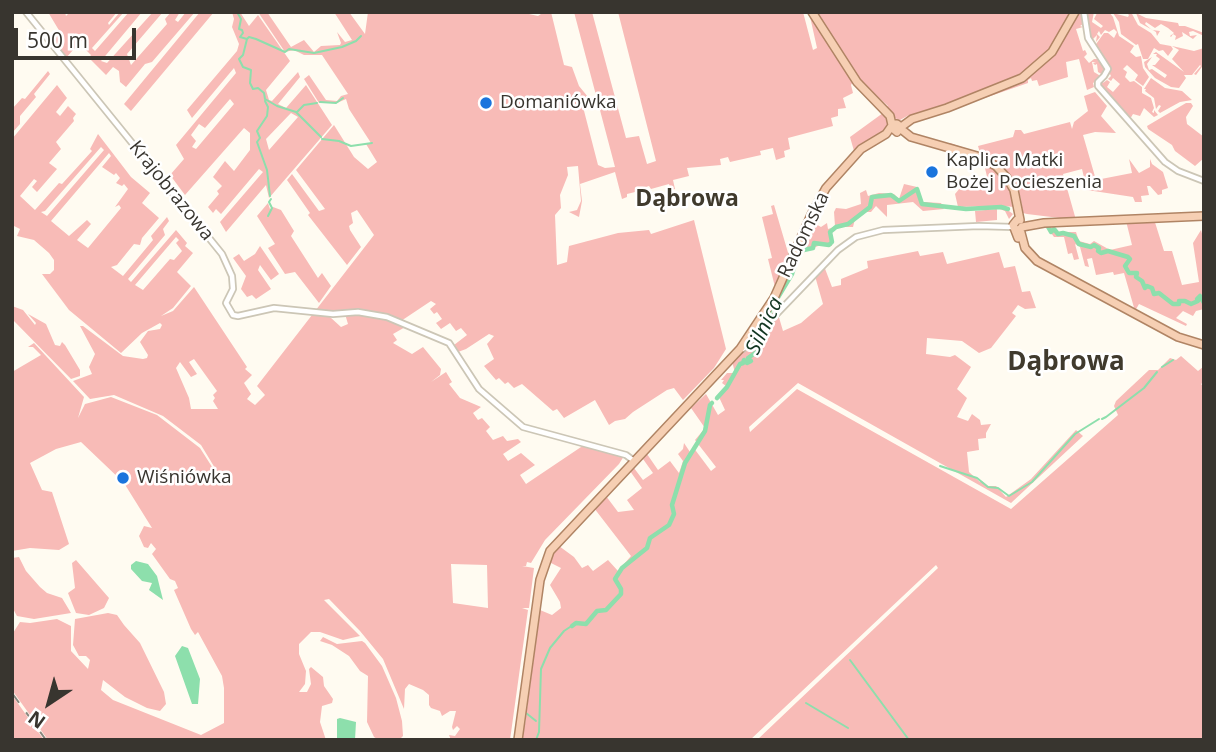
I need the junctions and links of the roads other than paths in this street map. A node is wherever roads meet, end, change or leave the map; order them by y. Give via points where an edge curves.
1 (26, 12) edge
2 (813, 12) edge
3 (1075, 12) edge
4 (1084, 12) edge
5 (951, 106) junction
6 (909, 120) junction
7 (896, 127) junction
8 (885, 138) junction
9 (909, 138) junction
10 (857, 153) junction
11 (1204, 181) edge
12 (1204, 215) edge
13 (1018, 221) junction
14 (780, 285) junction
15 (766, 322) junction
16 (752, 330) junction
17 (1204, 346) edge
18 (730, 358) junction
19 (633, 460) junction
20 (517, 740) edge

1 - 19 street, Krajobrazowa via 222,254 232,276 226,303 232,314 274,308 387,317 446,340 482,391 523,427
2 - 7 main road via 857,82
3 - 5 main road, Radomska via 1043,62 1022,78
4 - 11 street via 1087,36 1107,67 1097,84 1100,89 1160,157 1174,169
5 - 6 main road, Radomska
5 - 7 main road, Radomska via 913,116
6 - 7 main road, Radomska
6 - 9 main road
7 - 8 main road, Radomska
7 - 9 main road
7 - 10 main road, Radomska
8 - 9 main road
8 - 10 main road, Radomska
9 - 13 main road via 990,162 1016,194
10 - 14 main road, Radomska via 818,201
12 - 13 main road
13 - 15 street via 883,230 856,237
13 - 17 main road via 1023,249 1033,261 1182,341
14 - 15 main road, Radomska
14 - 16 main road, Radomska
15 - 16 main road, Radomska
15 - 18 street
16 - 18 main road
18 - 19 main road
19 - 20 main road via 546,558

